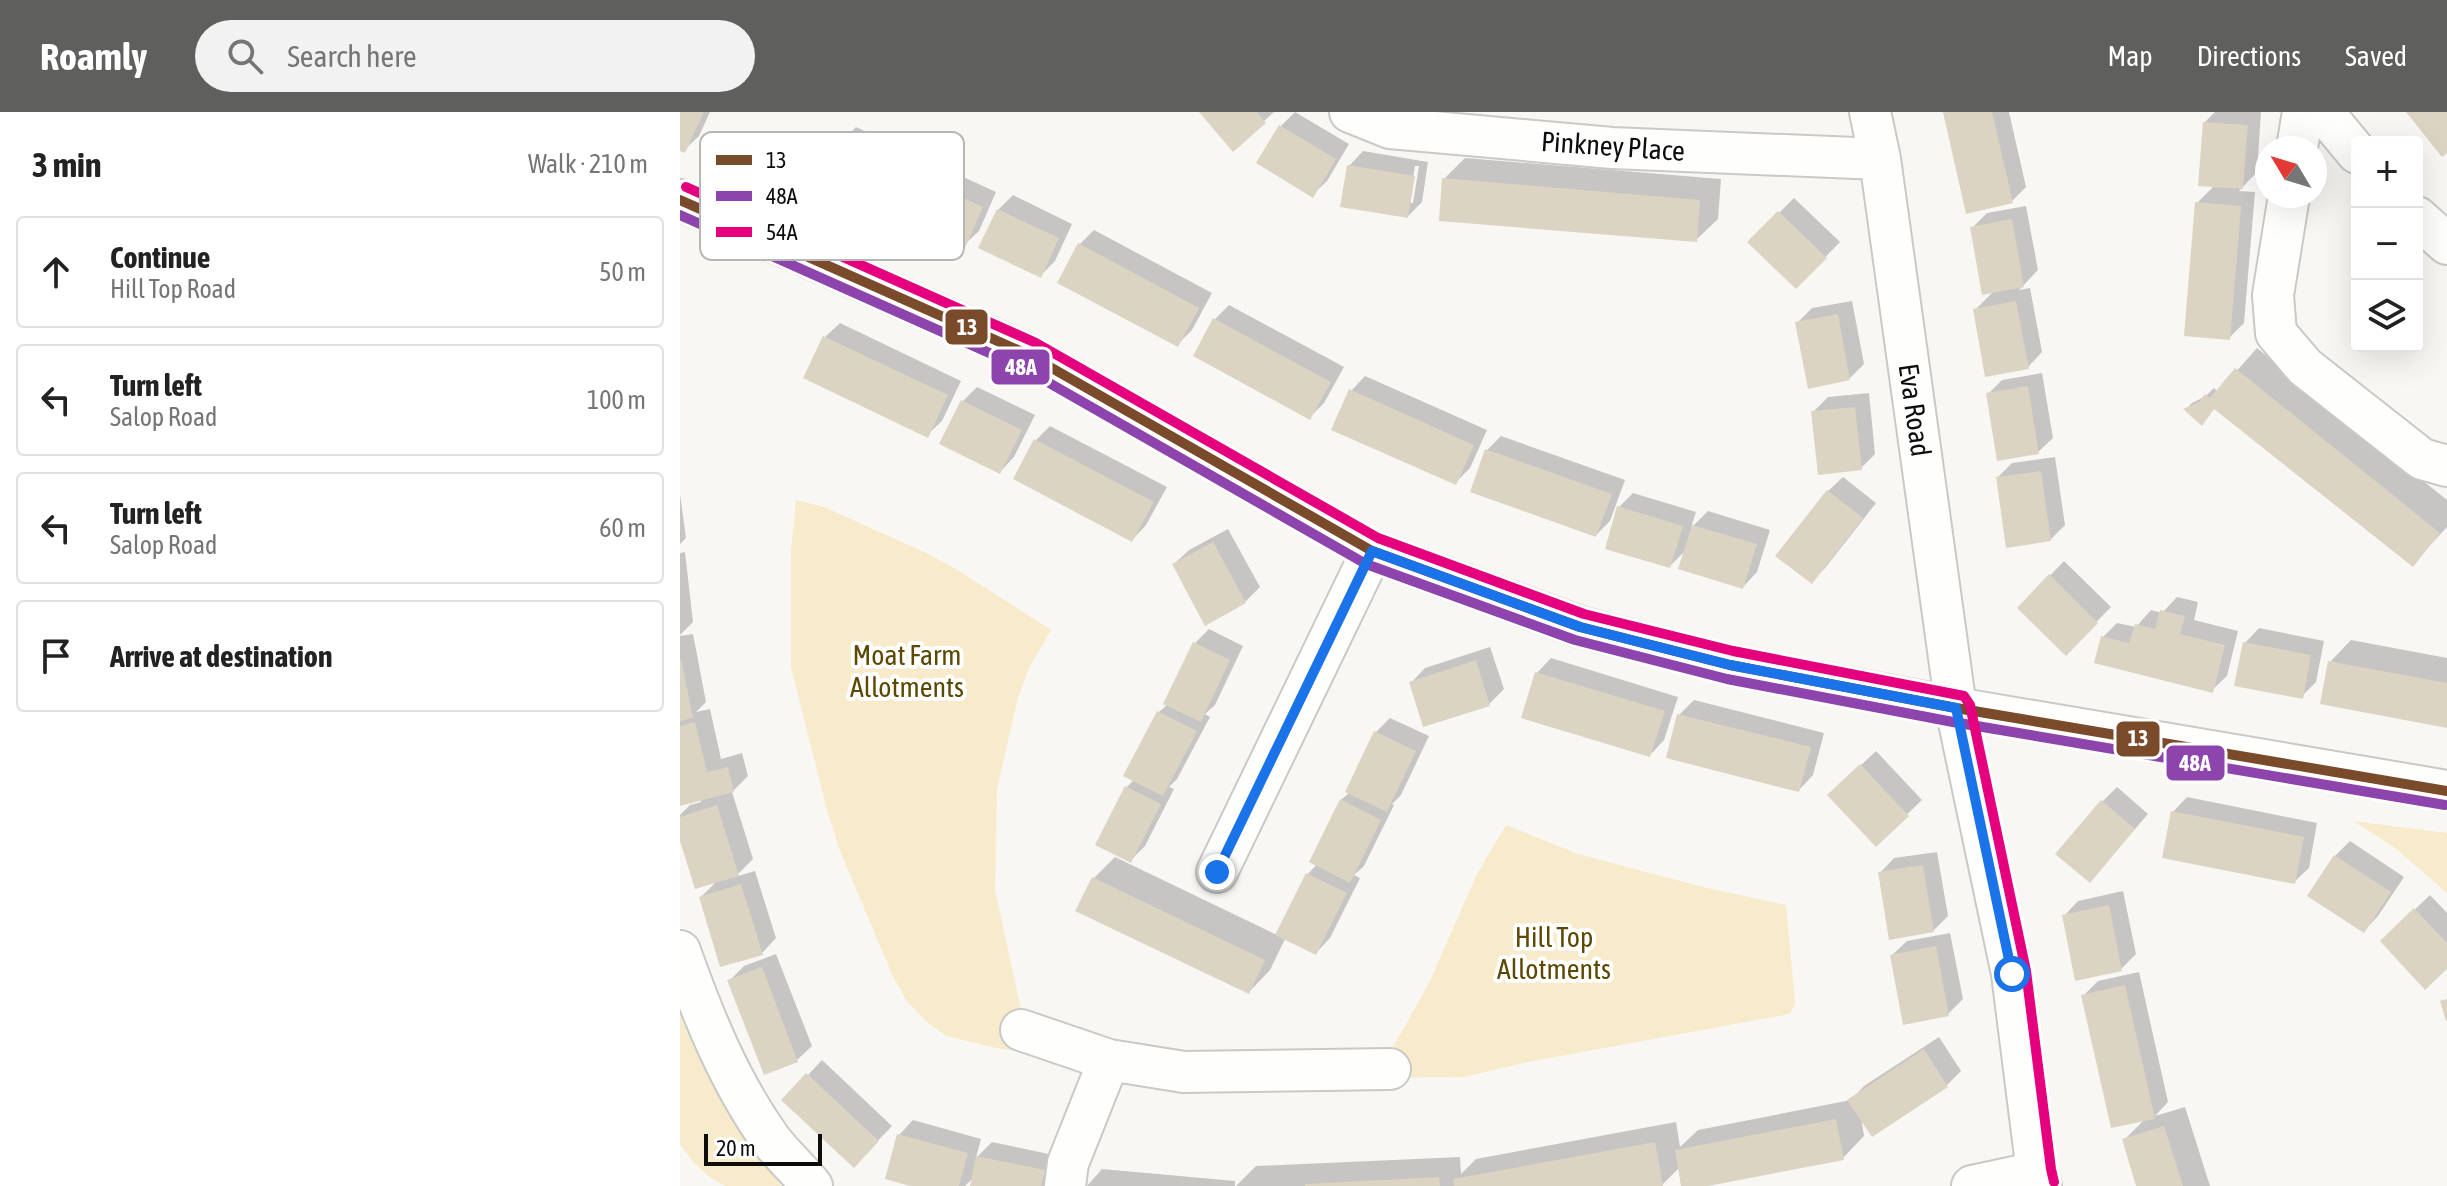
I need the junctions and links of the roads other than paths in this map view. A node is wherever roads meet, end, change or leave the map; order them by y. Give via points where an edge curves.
1 (1350, 112) edge
2 (1870, 112) edge
3 (2303, 112) edge
4 (2323, 112) edge
5 (2299, 136) edge
6 (2351, 146) edge
7 (1880, 159) junction
8 (680, 200) edge
9 (2287, 208) edge
10 (700, 209) edge
11 (2423, 222) edge
12 (2447, 244) edge
13 (815, 260) edge
14 (2447, 466) edge
15 (1372, 551) junction
16 (1956, 708) junction
17 (2447, 791) edge
18 (1217, 872) dead end
19 (680, 951) edge
20 (1021, 1030) dead end
21 (1109, 1060) junction
22 (1390, 1069) dead end
23 (2039, 1179) edge
24 (812, 1186) edge
25 (1065, 1186) edge
26 (1972, 1186) edge

1 - 7 street, Pinkney Place via 1390,128 1564,144
2 - 7 street, Eva Road
3 - 5 street
4 - 6 street
7 - 16 street, Eva Road
8 - 10 street
9 - 14 street via 2273,295 2276,333 2305,367 2422,459
11 - 12 street
13 - 15 street via 1029,355
15 - 16 street via 1580,627 1730,665
15 - 18 street
16 - 17 street
16 - 23 street, Eva Road via 2012,974
19 - 24 street via 714,1039 745,1097 772,1141
20 - 21 street
21 - 22 street via 1184,1072
21 - 25 street via 1068,1163
23 - 26 street

